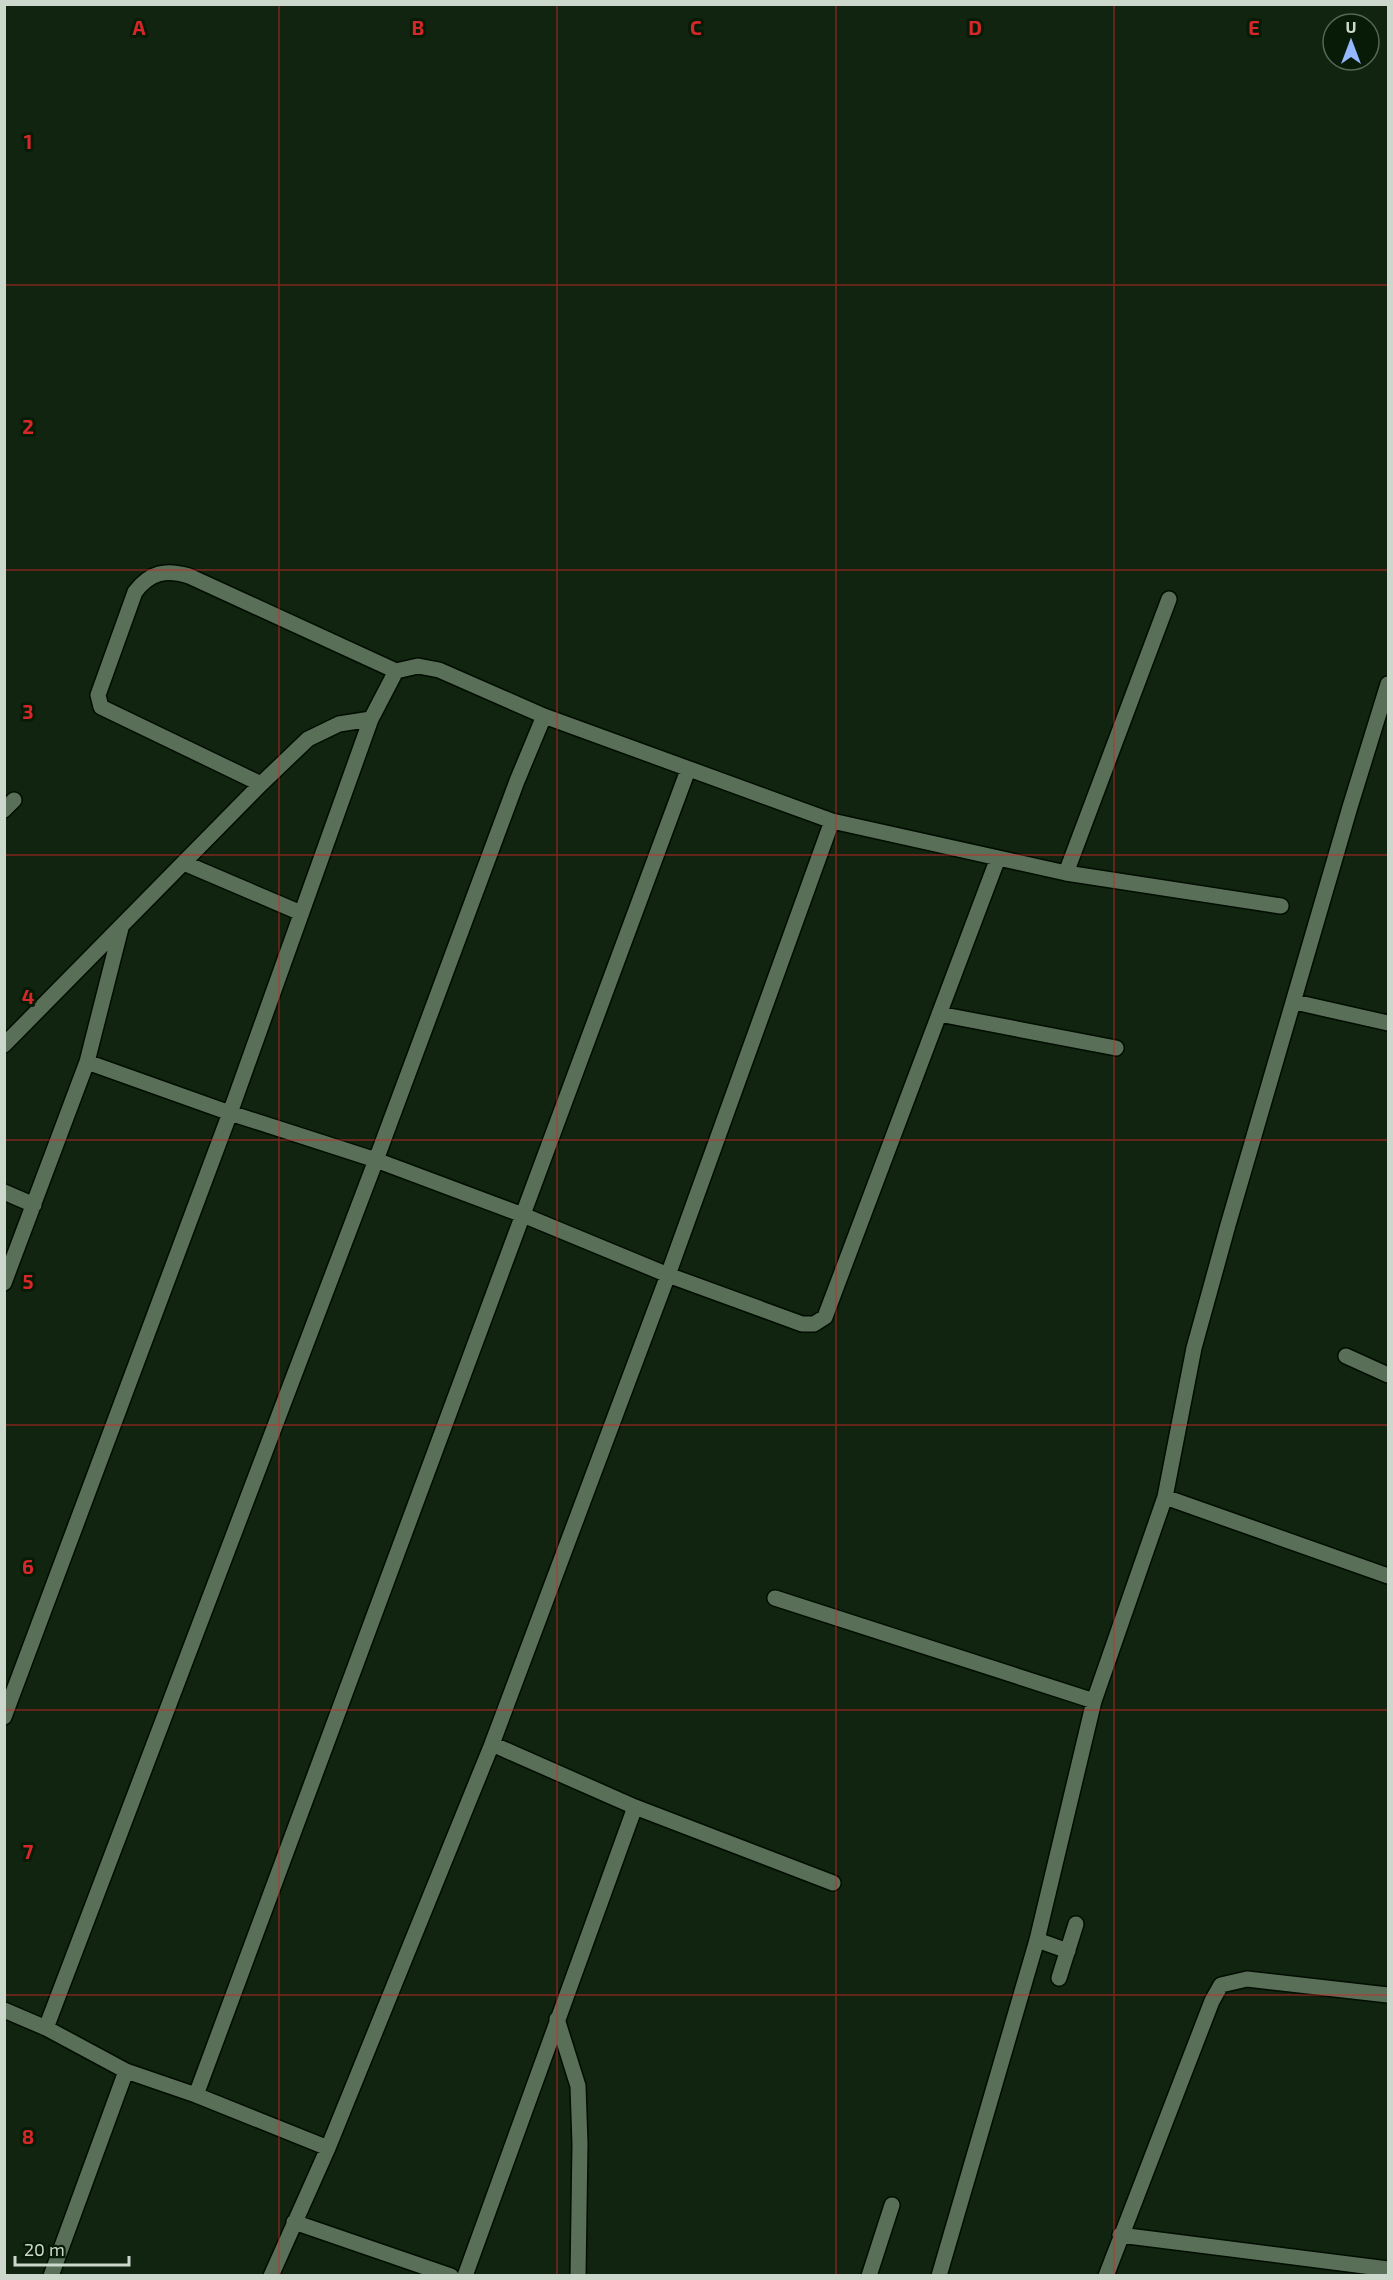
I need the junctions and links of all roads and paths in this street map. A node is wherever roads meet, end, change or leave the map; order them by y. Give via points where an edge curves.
1 (1169, 599) dead end
2 (396, 671) junction
3 (1389, 684) edge
4 (544, 716) junction
5 (371, 719) junction
6 (688, 770) junction
7 (261, 784) junction
8 (832, 821) junction
9 (998, 858) junction
10 (184, 863) junction
11 (1066, 873) junction
12 (1281, 906) dead end
13 (301, 913) junction
14 (121, 928) junction
15 (1295, 1002) junction
16 (939, 1014) junction
17 (1389, 1023) edge
18 (4, 1045) edge
19 (1116, 1048) dead end
20 (87, 1062) junction
21 (230, 1113) junction
22 (376, 1160) junction
23 (4, 1192) edge
24 (34, 1205) junction
25 (523, 1215) junction
26 (668, 1275) junction
27 (4, 1283) edge
28 (1346, 1356) dead end
29 (1389, 1375) edge
30 (1165, 1497) junction
31 (1387, 1570) edge
32 (775, 1598) dead end
33 (1095, 1701) junction
34 (4, 1717) edge
35 (492, 1744) junction
36 (635, 1807) junction
37 (833, 1883) dead end
38 (1076, 1924) dead end
39 (1037, 1940) junction
40 (1068, 1951) junction
41 (1059, 1978) dead end
42 (1389, 1995) edge
43 (4, 2010) edge
44 (557, 2019) junction
45 (46, 2028) junction
46 (126, 2071) junction
47 (196, 2095) junction
48 (328, 2148) junction
49 (892, 2205) dead end
50 (294, 2222) junction
51 (1120, 2235) junction
52 (1389, 2269) edge
53 (51, 2276) edge
54 (271, 2276) edge
55 (451, 2276) edge
56 (465, 2276) edge
57 (578, 2276) edge
58 (869, 2276) edge
59 (939, 2276) edge
60 (1106, 2276) edge

1 - 11 street
2 - 4 street via 418,666 439,670
2 - 5 street
2 - 7 street via 189,576 157,573 143,582 135,592 98,695 100,707
3 - 15 street
4 - 6 street
4 - 22 street
5 - 7 street via 339,724 315,735
5 - 13 street
6 - 8 street
6 - 25 street
7 - 10 street
8 - 9 street
8 - 26 street
9 - 11 street
9 - 16 street
10 - 13 street
10 - 14 street
11 - 12 street
13 - 21 street
14 - 18 street
14 - 20 street
15 - 17 street
15 - 30 street via 1194,1348
16 - 19 street
16 - 26 street via 825,1317 814,1324 802,1324
20 - 21 street
20 - 24 street
21 - 22 street
21 - 34 street
22 - 25 street
22 - 45 street
23 - 24 street
24 - 27 street
25 - 26 street
25 - 47 street
26 - 35 street
28 - 29 street
30 - 31 street
30 - 33 street
32 - 33 street
33 - 39 street
35 - 36 street
35 - 48 street
36 - 37 street
36 - 44 street
38 - 40 street
39 - 40 street
39 - 59 street
40 - 41 street
42 - 51 street via 1247,1979 1221,1985
43 - 45 street
44 - 56 street
44 - 57 street via 578,2086
45 - 46 street
46 - 47 street
46 - 53 street
47 - 48 street
48 - 50 street
49 - 58 street
50 - 54 street
50 - 55 street
51 - 52 street
51 - 60 street

